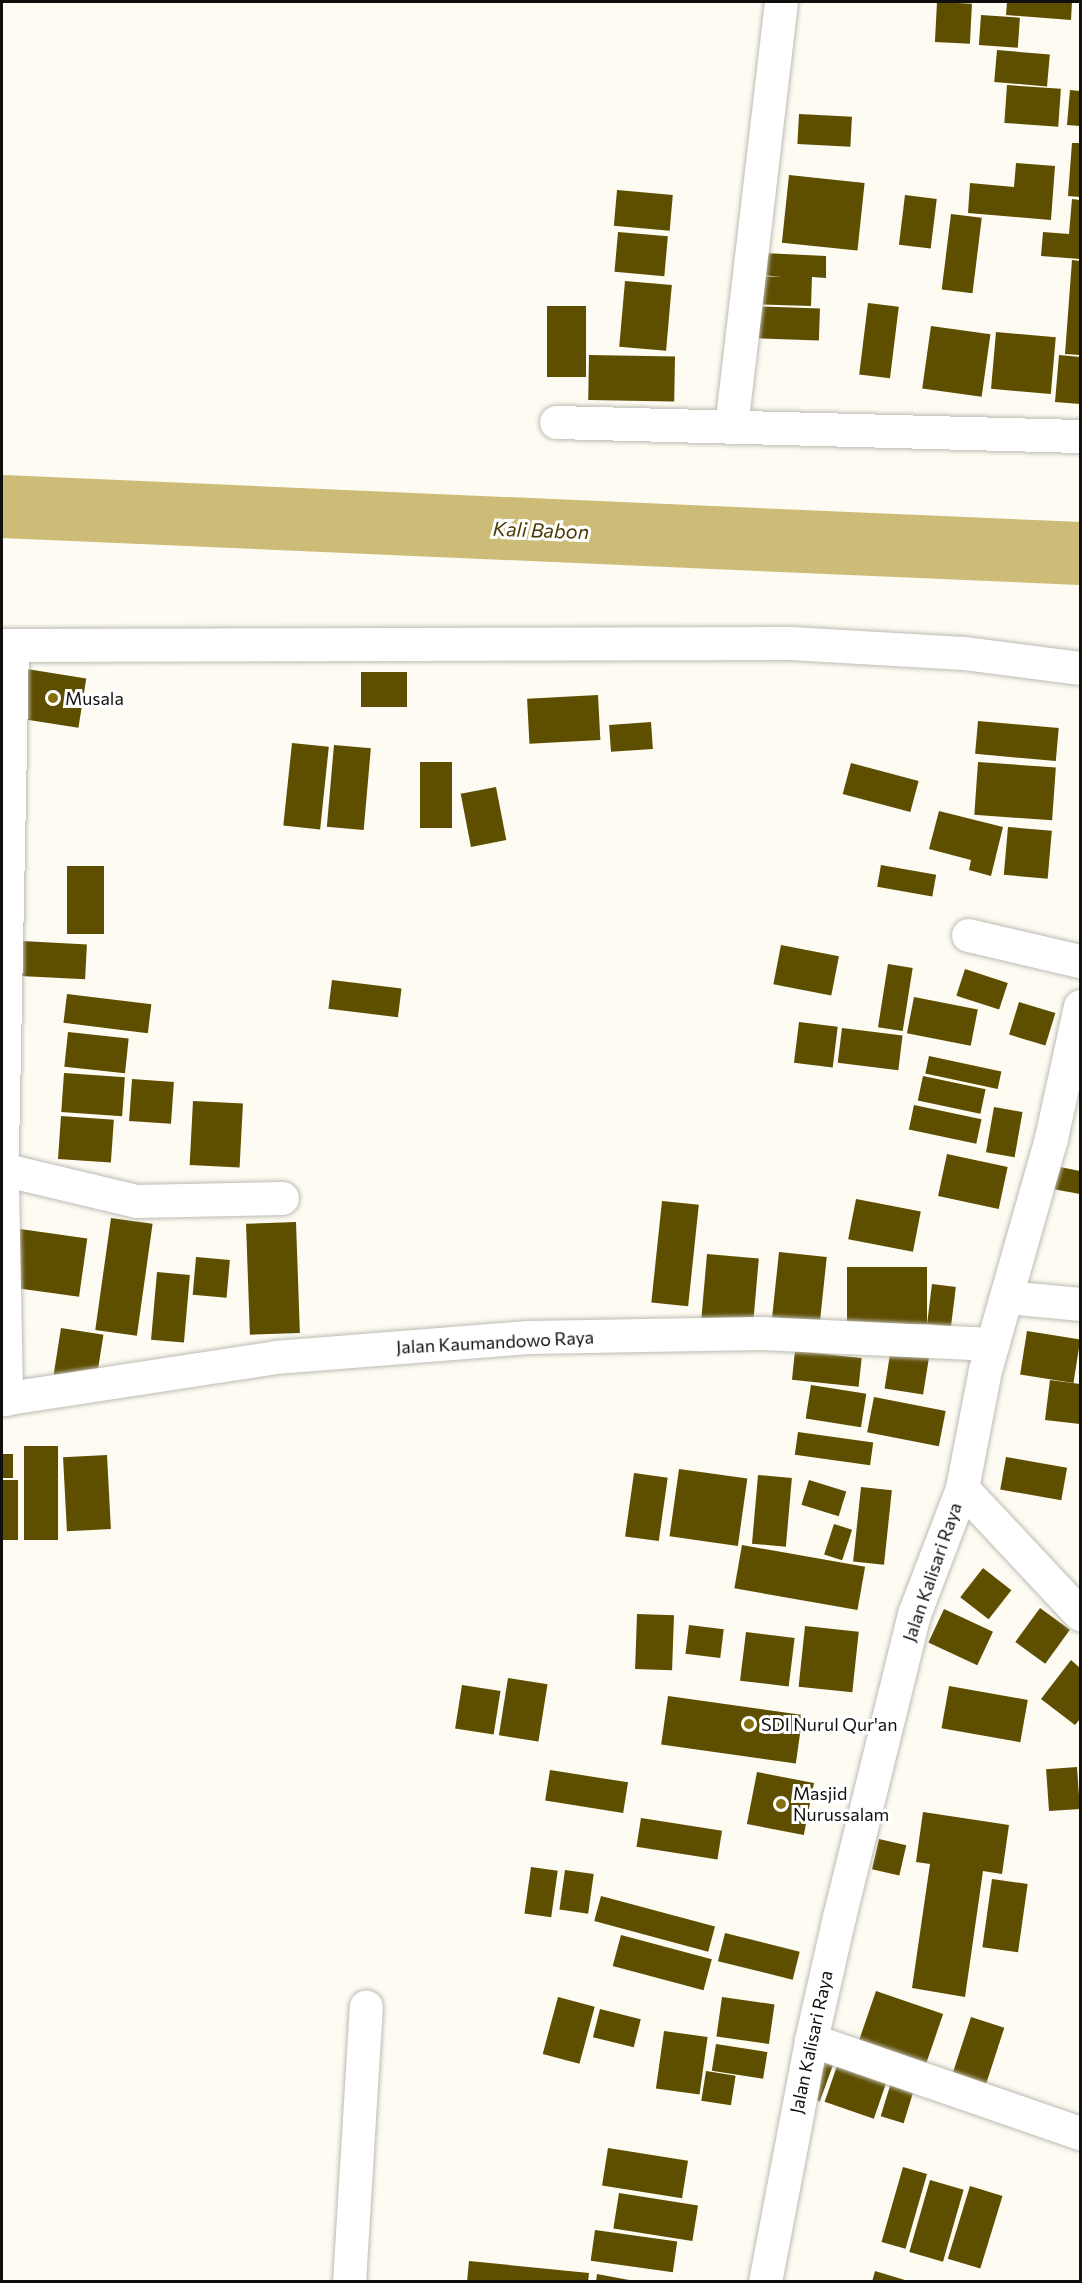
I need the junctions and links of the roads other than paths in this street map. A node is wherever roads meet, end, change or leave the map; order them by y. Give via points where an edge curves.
1 (781, 2) edge
2 (556, 422) dead end
3 (731, 427) junction
4 (1080, 436) edge
5 (7, 645) edge
6 (1080, 668) edge
7 (968, 935) dead end
8 (1080, 962) edge
9 (1080, 1006) edge
10 (2, 1151) edge
11 (2, 1169) edge
12 (2, 1185) edge
13 (282, 1198) dead end
14 (1006, 1297) junction
15 (1080, 1304) edge
16 (993, 1344) junction
17 (4, 1399) edge
18 (962, 1488) junction
19 (1080, 1614) edge
20 (366, 2007) dead end
21 (810, 2040) junction
22 (1080, 2133) edge
23 (349, 2282) edge
24 (765, 2282) edge

1 - 3 street
2 - 3 street
3 - 4 street
5 - 6 street via 790,643 964,653
5 - 10 street
7 - 8 street
9 - 14 street, Jalan Kalisari Raya via 1051,1138
11 - 13 street via 136,1201
12 - 17 street
14 - 15 street
14 - 16 street, Jalan Kalisari Raya
16 - 17 street, Jalan Kaumandowo Raya via 761,1333 528,1336 275,1357
16 - 18 street, Jalan Kalisari Raya
18 - 19 street
18 - 21 street, Jalan Kalisari Raya via 914,1614
20 - 23 street
21 - 22 street
21 - 24 street, Jalan Kalisari Raya

